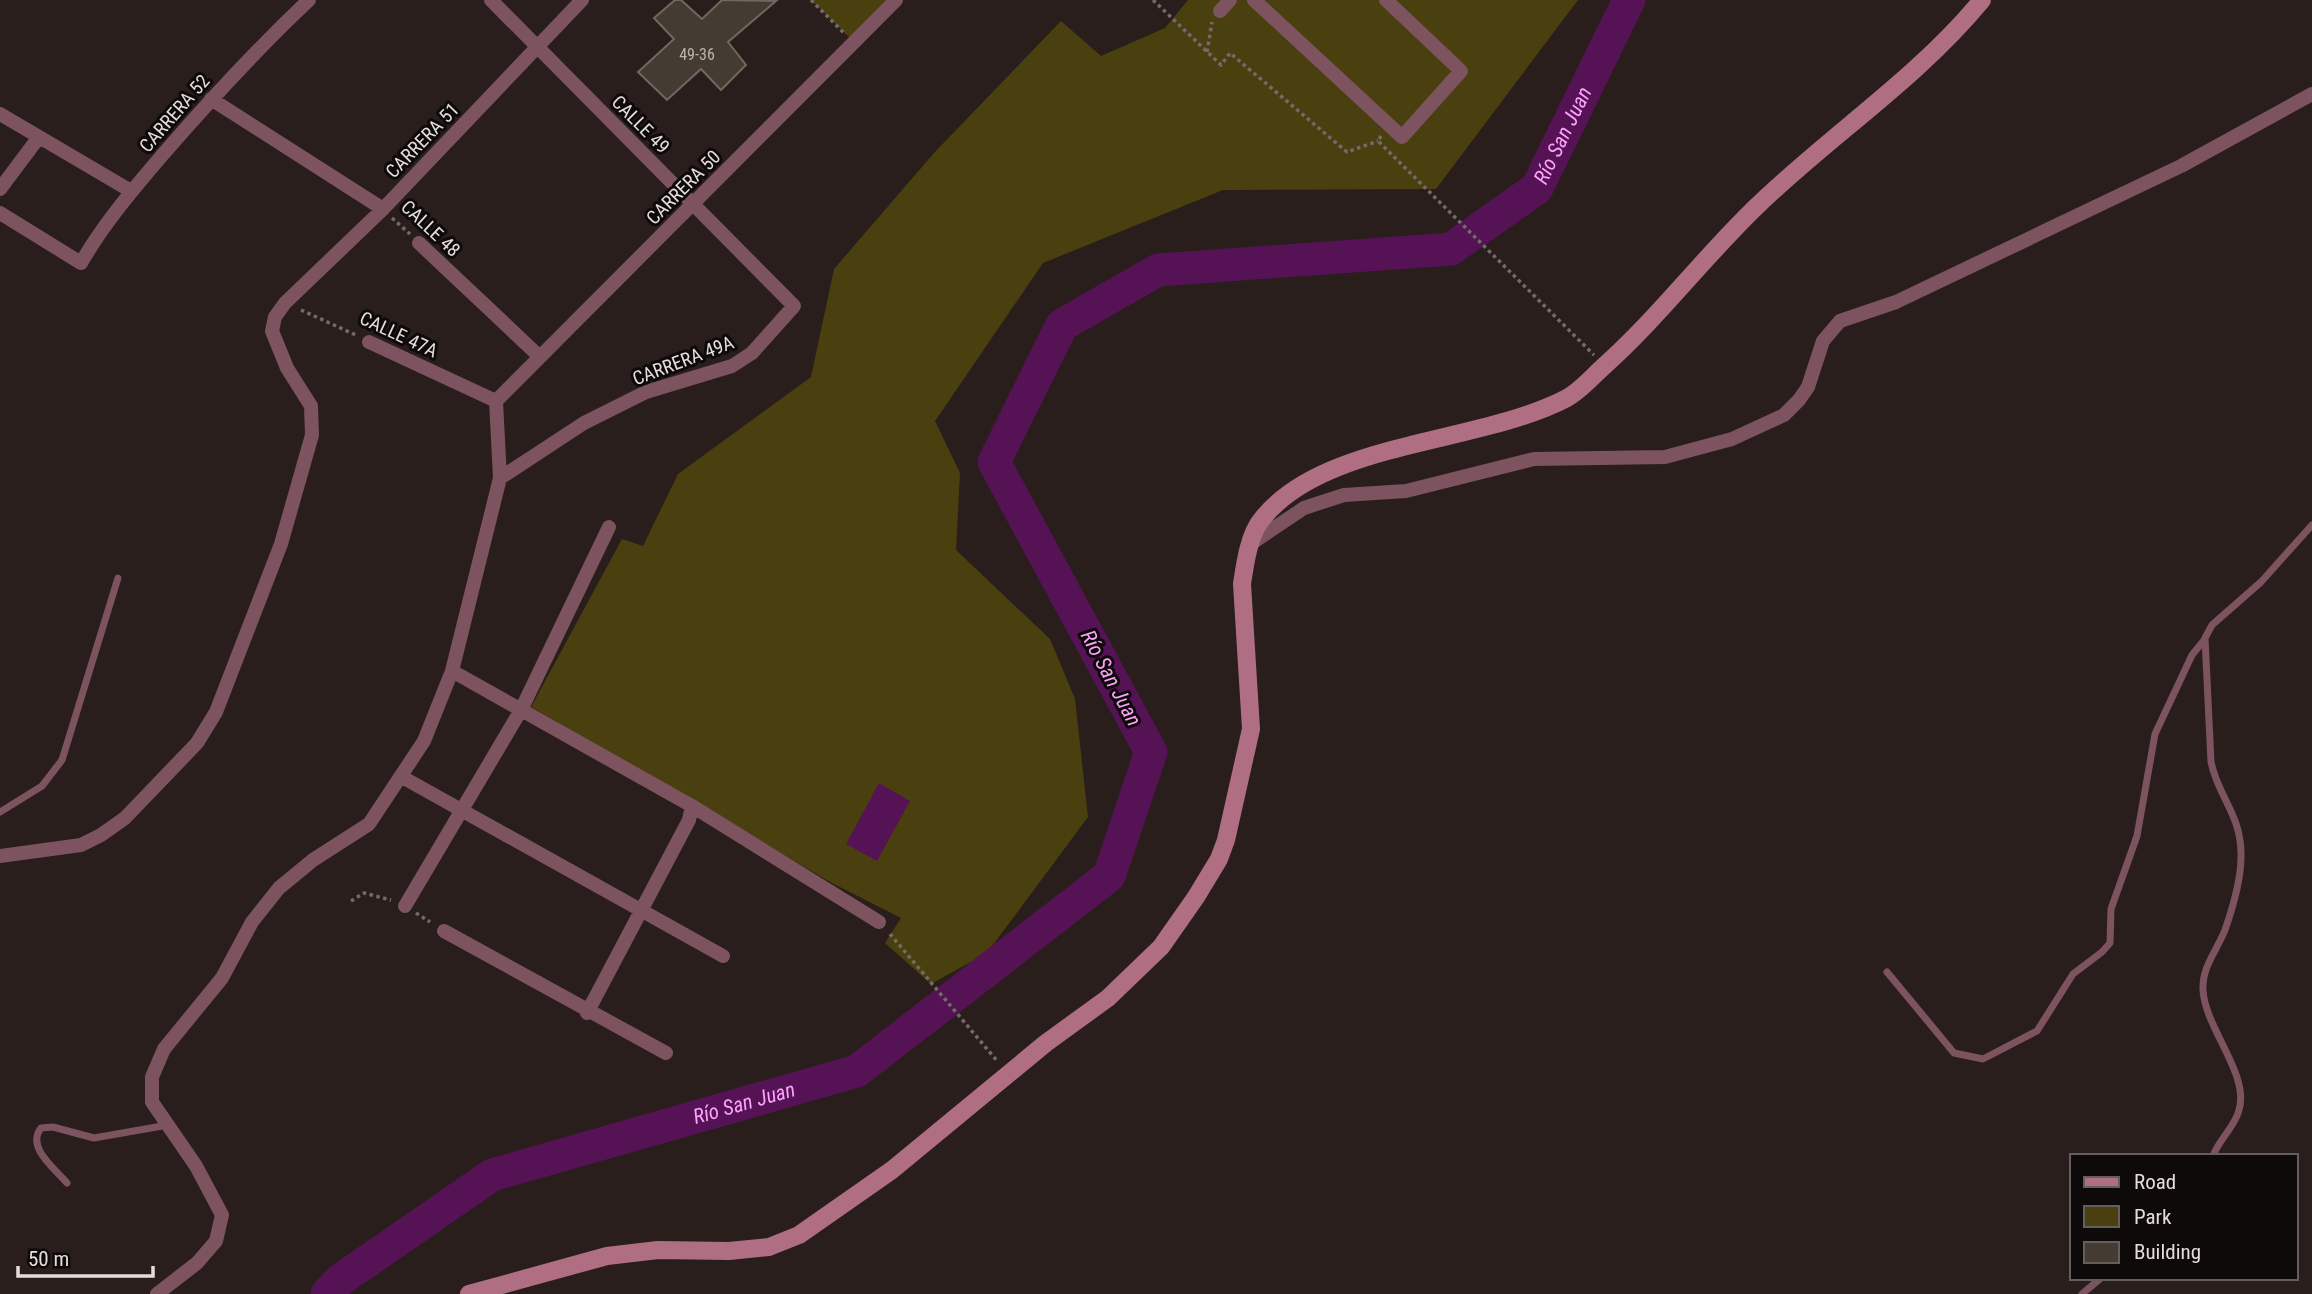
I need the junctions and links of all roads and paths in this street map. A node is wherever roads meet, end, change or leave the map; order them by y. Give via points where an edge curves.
1 (309, 0) edge
2 (491, 0) edge
3 (582, 0) edge
4 (811, 0) edge
5 (896, 0) edge
6 (1153, 0) edge
7 (1230, 0) edge
8 (1254, 0) edge
9 (1386, 0) edge
10 (1982, 0) edge
11 (1220, 6) edge
12 (854, 42) junction
13 (537, 47) junction
14 (1207, 52) junction
15 (2312, 94) edge
16 (211, 99) junction
17 (0, 114) edge
18 (1388, 125) junction
19 (39, 137) junction
20 (1377, 141) junction
21 (0, 189) edge
22 (131, 191) junction
23 (693, 204) junction
24 (383, 209) junction
25 (0, 213) edge
26 (419, 243) joint
27 (285, 303) junction
28 (794, 306) joint
29 (369, 342) joint
30 (540, 357) junction
31 (1605, 365) junction
32 (496, 401) junction
33 (500, 478) junction
34 (2312, 526) edge
35 (609, 527) dead end
36 (1252, 543) junction
37 (118, 578) dead end
38 (2205, 638) junction
39 (452, 671) junction
40 (521, 710) junction
41 (402, 777) junction
42 (692, 806) junction
43 (460, 809) junction
44 (0, 812) edge
45 (0, 856) edge
46 (405, 906) dead end
47 (641, 911) junction
48 (879, 922) joint
49 (444, 931) dead end
50 (723, 956) dead end
51 (1887, 971) dead end
52 (587, 1013) junction
53 (666, 1053) dead end
54 (990, 1053) dead end
55 (168, 1125) junction
56 (2214, 1154) edge
57 (67, 1183) dead end
58 (2099, 1280) edge
59 (157, 1294) edge
60 (469, 1294) edge
61 (2082, 1294) edge

1 - 16 street, CARRERA 52
2 - 13 street, CALLE 49
3 - 13 street, CARRERA 51
4 - 12 path
5 - 12 street, CARRERA 50
6 - 14 path
7 - 11 street
8 - 18 street
9 - 18 street via 1461,71 1402,137
10 - 31 main road via 1857,121 1758,205
11 - 14 path via 1212,21
12 - 23 street, CARRERA 50
13 - 23 street, CALLE 49
13 - 24 street, CARRERA 51
14 - 20 path via 1221,65 1230,53 1347,152
15 - 36 street via 2181,166 1896,302 1840,321 1823,341 1799,400 1784,415 1732,439 1665,457 1534,458 1406,491 1344,495 1304,508
16 - 22 street, CARRERA 52
16 - 24 street, CALLE 48
17 - 19 street
18 - 20 path
19 - 21 street
19 - 22 street
20 - 31 path
22 - 25 street, CARRERA 52 via 81,263
23 - 28 street, CALLE 49
23 - 30 street, CARRERA 50
24 - 26 path, CALLE 48
24 - 27 street, CARRERA 51
26 - 30 street, CALLE 48
27 - 29 path, CALLE 47A
27 - 45 street via 272,331 287,368 311,406 312,435 281,544 216,712 197,743 125,818 101,835 81,845
28 - 33 street, CARRERA 49A via 752,353 732,366 646,392 584,423
29 - 32 street, CALLE 47A
30 - 32 street, CARRERA 50
31 - 36 main road via 1570,397 1519,419 1320,475 1288,493 1260,520
32 - 33 street
33 - 39 street
34 - 38 lane via 2261,582 2212,625
35 - 40 street
36 - 60 main road via 1242,584 1251,729 1226,840 1196,897 1161,947 1108,998 1046,1042 892,1170 799,1235 769,1247 607,1256
37 - 44 lane via 62,760 42,786
38 - 51 lane via 2192,655 2155,734 2137,836 2111,909 2110,943 2073,974 2037,1031 1983,1059 1954,1054
38 - 56 lane via 2211,762 2235,817 2241,845 2232,908 2203,979 2207,1011 2241,1092 2236,1118
39 - 40 street
39 - 41 street via 424,741
40 - 42 street
40 - 43 street
41 - 43 street
41 - 55 street via 369,824 279,888 252,922 222,978 164,1049 152,1077 152,1102
42 - 47 street
42 - 48 street
43 - 46 street
43 - 47 street
47 - 50 street
47 - 52 street
48 - 54 path
49 - 52 street
52 - 53 street
55 - 57 lane via 94,1138 41,1128 36,1145
55 - 59 street via 222,1214 216,1241 197,1263
58 - 61 lane

